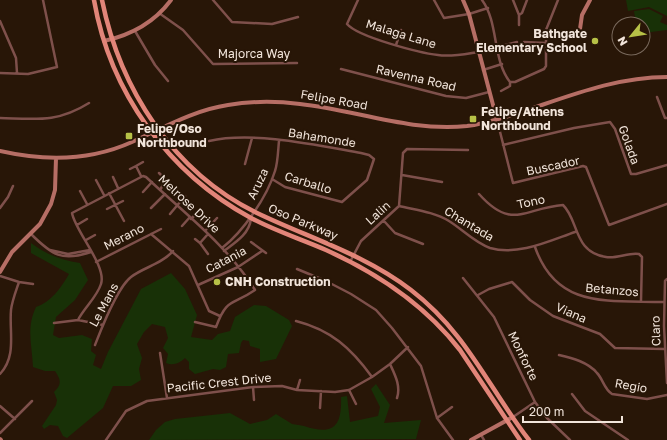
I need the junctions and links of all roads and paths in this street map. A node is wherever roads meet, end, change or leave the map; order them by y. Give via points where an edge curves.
1 (43, 0) edge
2 (94, 0) edge
3 (102, 0) edge
4 (171, 0) edge
5 (213, 0) edge
6 (358, 0) edge
7 (434, 0) edge
8 (463, 0) edge
9 (482, 0) edge
10 (513, 0) edge
11 (526, 0) edge
12 (558, 0) edge
13 (590, 0) edge
14 (488, 8) junction
15 (159, 13) junction
16 (469, 14) junction
17 (519, 15) junction
18 (298, 17) dead end
19 (0, 21) edge
20 (519, 25) dead end
21 (580, 29) dead end
22 (401, 30) dead end
23 (135, 31) junction
24 (111, 39) junction
25 (104, 41) junction
26 (517, 42) dead end
27 (524, 42) dead end
28 (545, 43) junction
29 (396, 45) junction
30 (497, 47) junction
31 (478, 52) junction
32 (298, 62) dead end
33 (502, 64) junction
34 (340, 69) dead end
35 (483, 70) junction
36 (0, 72) edge
37 (17, 73) junction
38 (667, 77) edge
39 (168, 82) dead end
40 (510, 82) junction
41 (501, 91) dead end
42 (489, 92) junction
43 (657, 97) dead end
44 (89, 103) dead end
45 (0, 118) edge
46 (667, 118) edge
47 (497, 120) junction
48 (158, 129) junction
49 (151, 133) junction
50 (252, 138) junction
51 (208, 141) dead end
52 (279, 141) junction
53 (503, 145) junction
54 (468, 150) dead end
55 (0, 152) edge
56 (56, 158) junction
57 (143, 162) dead end
58 (245, 164) dead end
59 (667, 165) edge
60 (136, 166) junction
61 (130, 169) dead end
62 (159, 173) dead end
63 (402, 175) junction
64 (142, 176) junction
65 (113, 177) dead end
66 (96, 180) dead end
67 (272, 180) junction
68 (152, 182) junction
69 (442, 182) dead end
70 (13, 186) dead end
71 (118, 188) junction
72 (160, 190) junction
73 (80, 191) dead end
74 (109, 192) junction
75 (143, 192) dead end
76 (165, 194) junction
77 (479, 194) dead end
78 (104, 196) junction
79 (185, 196) dead end
80 (123, 201) dead end
81 (340, 202) joint
82 (87, 204) junction
83 (667, 204) edge
84 (115, 205) junction
85 (178, 206) junction
86 (400, 206) junction
87 (0, 208) edge
88 (151, 208) dead end
89 (107, 209) dead end
90 (201, 209) dead end
91 (255, 212) junction
92 (170, 214) dead end
93 (191, 218) junction
94 (217, 218) dead end
95 (251, 218) junction
96 (87, 219) dead end
97 (124, 221) dead end
98 (384, 221) junction
99 (77, 225) junction
100 (182, 226) dead end
101 (161, 229) dead end
102 (205, 231) junction
103 (576, 232) junction
104 (31, 234) junction
105 (151, 234) junction
106 (208, 234) junction
107 (95, 235) dead end
108 (237, 236) junction
109 (195, 239) dead end
110 (240, 239) junction
111 (86, 240) junction
112 (251, 242) dead end
113 (200, 243) junction
114 (423, 244) dead end
115 (535, 247) junction
116 (223, 249) junction
117 (91, 251) junction
118 (173, 251) junction
119 (262, 251) junction
120 (266, 253) dead end
121 (208, 254) dead end
122 (354, 254) junction
123 (96, 262) junction
124 (350, 262) junction
125 (238, 268) junction
126 (297, 269) dead end
127 (0, 272) edge
128 (0, 276) edge
129 (463, 278) dead end
130 (667, 279) edge
131 (19, 282) junction
132 (33, 284) dead end
133 (198, 285) junction
134 (478, 295) junction
135 (641, 301) junction
136 (664, 302) junction
137 (220, 316) junction
138 (78, 320) junction
139 (296, 321) dead end
140 (195, 322) dead end
141 (54, 323) dead end
142 (103, 325) junction
143 (666, 326) edge
144 (94, 345) dead end
145 (408, 347) junction
146 (665, 349) junction
147 (160, 353) dead end
148 (559, 355) dead end
149 (390, 364) junction
150 (666, 373) edge
151 (0, 374) edge
152 (372, 377) junction
153 (300, 380) dead end
154 (667, 383) edge
155 (253, 387) junction
156 (297, 390) junction
157 (349, 390) junction
158 (321, 391) junction
159 (572, 394) dead end
160 (667, 395) edge
161 (167, 398) junction
162 (397, 398) dead end
163 (32, 400) dead end
164 (254, 400) dead end
165 (535, 402) junction
166 (356, 404) dead end
167 (0, 406) edge
168 (320, 408) dead end
169 (452, 408) dead end
170 (513, 417) junction
171 (437, 418) junction
172 (15, 419) junction
173 (507, 421) junction
174 (0, 433) edge
175 (481, 435) junction
176 (106, 440) edge
177 (453, 440) edge
178 (471, 440) edge
179 (484, 440) edge
180 (520, 440) edge
181 (529, 440) edge
182 (570, 440) edge
183 (628, 440) edge

1 - 37 street via 58,66 46,71
2 - 25 main road, Oso Parkway
3 - 24 main road, Oso Parkway
4 - 15 main road
5 - 18 street via 232,22 272,24
6 - 29 street, Malaga Lane via 347,24 370,37
7 - 16 street via 444,18
8 - 16 main road
9 - 14 street
10 - 17 street
11 - 17 street
12 - 28 street via 546,30
13 - 21 main road via 582,15
14 - 16 street
14 - 30 street
15 - 23 main road
15 - 32 street, Majorca Way via 183,30 213,64
16 - 31 main road
17 - 20 street
19 - 37 street via 16,58
22 - 29 street
23 - 24 main road
23 - 39 street
24 - 25 main road
24 - 48 main road, Oso Parkway via 130,85
25 - 49 main road, Oso Parkway via 124,91
26 - 30 street
27 - 28 street
28 - 40 street via 544,69
29 - 31 street, Malaga Lane via 438,56
30 - 33 street
31 - 35 main road
33 - 35 street
33 - 40 street
34 - 42 street, Ravenna Road via 446,96 466,98
35 - 42 main road
36 - 37 street
38 - 47 main road, Felipe Road via 641,78 604,85
40 - 41 street via 510,86
42 - 47 main road
43 - 46 street
44 - 45 street via 73,113 47,118
47 - 48 main road, Felipe Road via 468,126 421,126 301,104 252,102 209,110
47 - 53 street, Buscador
48 - 49 main road, Felipe Road
48 - 91 main road, Oso Parkway via 197,171 226,194
49 - 56 main road, Felipe Road via 100,153
49 - 95 main road, Oso Parkway via 193,178 217,197
50 - 51 street, Bahamonde via 225,137
50 - 52 street, Bahamonde
50 - 58 street
52 - 67 street, Aruza via 276,170
52 - 81 street, Bahamonde via 372,156 373,167 367,180
53 - 59 street, Golada via 610,122 615,129 631,174
53 - 83 street, Buscador via 512,181 515,183 586,167 610,224
54 - 63 street, Lalin via 407,149 403,153
55 - 56 main road, Felipe Road via 32,158
56 - 104 main road via 55,190 51,204
57 - 60 street
60 - 61 street
60 - 64 street, Melrose Drive
62 - 72 street via 166,180
63 - 69 street
63 - 86 street, Lalin
64 - 68 street, Melrose Drive
64 - 71 street, Melrose Drive
65 - 71 street
66 - 78 street
67 - 81 street, Carballo via 285,187
67 - 91 street, Aruza
68 - 72 street, Melrose Drive
68 - 75 street
70 - 87 street
71 - 74 street, Melrose Drive
72 - 76 street, Melrose Drive
73 - 82 street
74 - 78 street, Melrose Drive
74 - 84 street
76 - 85 street, Melrose Drive
76 - 88 street
77 - 103 street, Tono via 497,211 510,215 526,214 564,204
78 - 82 street, Melrose Drive
79 - 85 street
80 - 84 street
82 - 99 street, Melrose Drive via 72,213
84 - 89 street
84 - 97 street
85 - 92 street
85 - 93 street, Melrose Drive
86 - 98 street, Lalin
86 - 115 street, Chantada via 449,220 488,248 502,250
90 - 93 street
91 - 95 street, Aruza
91 - 122 main road, Oso Parkway
93 - 100 street
93 - 102 street, Melrose Drive
94 - 102 street
95 - 108 street
95 - 110 street via 250,225
95 - 124 main road, Oso Parkway
96 - 99 street
98 - 114 street via 395,233
98 - 122 street, Lalin via 361,241
99 - 111 street
101 - 105 street, Merano
102 - 106 street, Melrose Drive
103 - 115 street, Chantada
103 - 135 street via 589,250 601,256 608,258 638,253 641,255
104 - 117 street via 50,250 68,256
104 - 127 main road via 12,252
105 - 118 street
105 - 123 street, Merano
106 - 113 street
106 - 116 street, Melrose Drive
107 - 111 street
108 - 110 street
108 - 116 street
109 - 113 street
110 - 116 street
111 - 117 street
112 - 119 street, Catania
113 - 121 street
115 - 135 street, Betanzos via 539,260 556,283 581,297
116 - 125 street, Melrose Drive
117 - 123 street
118 - 133 street via 189,266
118 - 142 street, Le Mans via 165,259 130,278
119 - 120 street, Catania
119 - 125 street, Catania
122 - 124 street, Lalin
122 - 170 main road, Oso Parkway via 411,290 450,326 477,360
123 - 138 street via 102,282
124 - 173 main road, Oso Parkway via 392,286 419,307 451,338
125 - 133 street, Catania
125 - 137 street, Melrose Drive via 255,291 229,304
126 - 145 street via 326,281 376,310
128 - 131 street
129 - 134 street, Monforte
130 - 136 street, Claro
131 - 132 street
131 - 151 street via 11,308 11,353 7,365
133 - 137 street via 209,311
134 - 146 street, Viana via 512,282 530,300 553,316 600,334 615,348
134 - 165 street, Monforte via 494,317
135 - 136 street, Betanzos
136 - 143 street, Claro
137 - 140 street via 216,327
138 - 141 street
138 - 142 street
139 - 152 street via 315,326 337,339 357,356
142 - 144 street, Le Mans
143 - 146 street, Claro
145 - 149 street, Pacific Crest Drive
145 - 171 street via 422,366
146 - 150 street, Claro
147 - 161 street
148 - 160 street, Regio via 593,369 612,394 647,399
149 - 152 street, Pacific Crest Drive
149 - 162 street via 396,375 399,391
150 - 154 street, Claro
152 - 157 street, Pacific Crest Drive
153 - 156 street
155 - 156 street, Pacific Crest Drive via 282,386
155 - 161 street, Pacific Crest Drive
155 - 164 street
156 - 158 street, Pacific Crest Drive
157 - 158 street, Pacific Crest Drive
157 - 166 street
158 - 168 street
159 - 183 street via 584,411
161 - 176 street, Pacific Crest Drive via 147,401 126,411
163 - 172 street
165 - 170 street
165 - 182 street, Monforte via 547,418
167 - 172 street
169 - 171 street
170 - 173 main road
170 - 181 main road, Oso Parkway
171 - 177 street
172 - 174 street
173 - 175 main road
173 - 180 main road, Oso Parkway
175 - 178 main road
175 - 179 street

